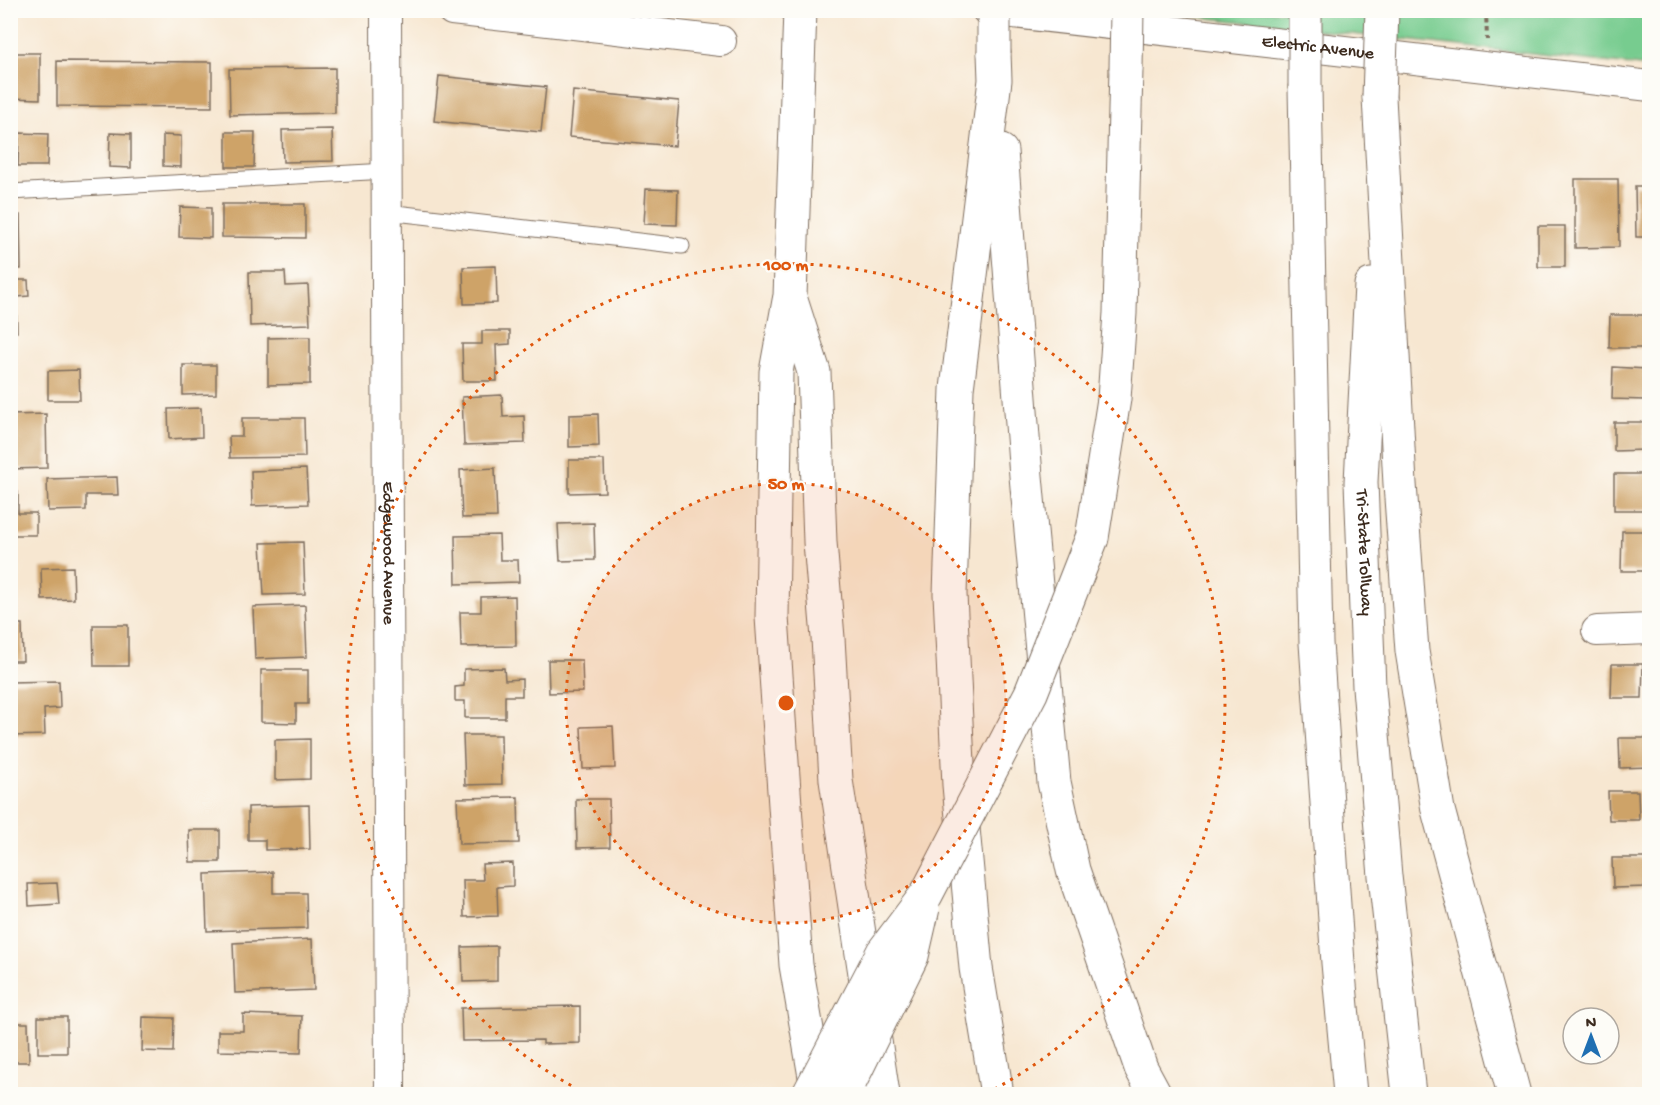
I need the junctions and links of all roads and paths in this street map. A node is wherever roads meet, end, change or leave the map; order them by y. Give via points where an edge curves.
1 (386, 10) edge
2 (452, 10) edge
3 (987, 10) edge
4 (994, 10) edge
5 (1127, 10) edge
6 (1305, 10) edge
7 (1382, 10) edge
8 (799, 22) edge
9 (721, 41) dead end
10 (994, 66) junction
11 (1650, 86) edge
12 (1379, 97) junction
13 (387, 171) junction
14 (10, 192) edge
15 (387, 212) junction
16 (682, 246) dead end
17 (790, 297) junction
18 (1650, 629) edge
19 (1597, 631) dead end
20 (927, 895) junction
21 (390, 1095) edge
22 (809, 1095) edge
23 (818, 1095) edge
24 (844, 1095) edge
25 (883, 1095) edge
26 (997, 1095) edge
27 (1155, 1095) edge
28 (1350, 1095) edge
29 (1408, 1095) edge
30 (1514, 1095) edge

1 - 13 street, Edgewood Avenue
2 - 9 street
3 - 11 street, Electric Avenue
4 - 10 highway, bridge
5 - 20 highway, bridge via 1120,313 1114,399 1092,538 1031,693
6 - 28 highway, bridge via 1316,643
7 - 12 highway, Tri-State Tollway, bridge
8 - 17 highway
10 - 26 highway via 957,389 950,594 959,785 976,968
10 - 27 highway via 1054,782 1076,881 1141,1068
12 - 29 highway, Tri-State Tollway via 1362,494 1368,687
12 - 30 highway via 1412,651 1438,810
13 - 14 lane
13 - 15 street, Edgewood Avenue
15 - 16 lane
15 - 21 street, Edgewood Avenue
17 - 23 highway via 776,372 772,616 796,965
17 - 25 highway via 814,372 836,780
18 - 19 street
20 - 22 highway, bridge via 883,951
20 - 24 highway, bridge via 912,956

